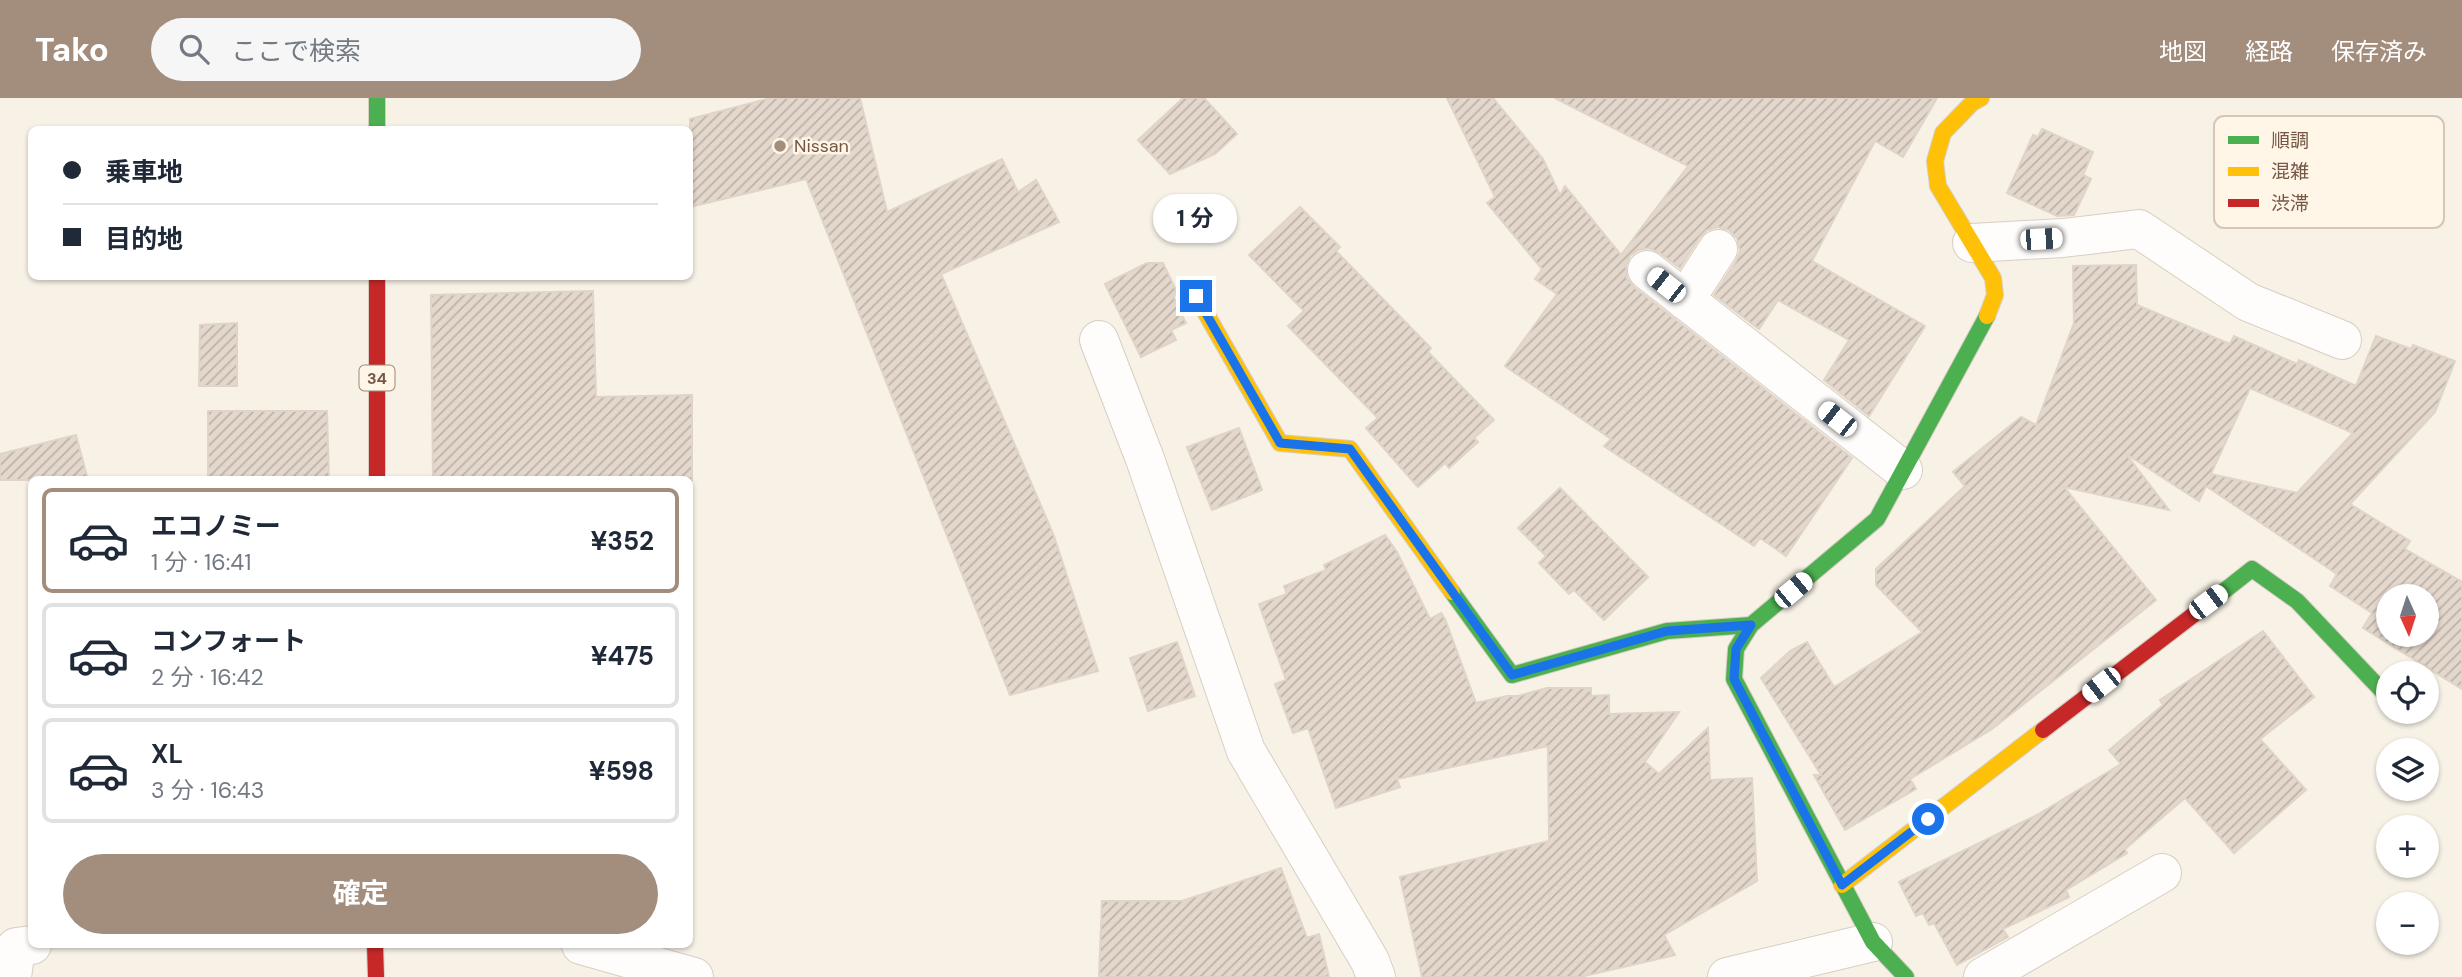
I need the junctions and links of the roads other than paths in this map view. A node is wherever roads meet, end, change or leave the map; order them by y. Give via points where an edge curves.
1 (377, 98) edge
2 (1981, 98) edge
3 (377, 126) edge
4 (1972, 243) junction
5 (1718, 249) dead end
6 (1647, 270) dead end
7 (377, 280) edge
8 (1196, 296) dead end
9 (1685, 300) junction
10 (1099, 340) dead end
11 (2342, 340) dead end
12 (1903, 470) junction
13 (377, 476) edge
14 (1751, 625) junction
15 (2376, 684) edge
16 (2162, 873) dead end
17 (1842, 885) junction
18 (1873, 942) junction
19 (28, 946) edge
20 (375, 948) edge
21 (592, 948) edge
22 (12, 977) edge
23 (376, 977) edge
24 (694, 977) edge
25 (1376, 977) edge
26 (1727, 977) edge
27 (1906, 977) edge
28 (1983, 977) edge

1 - 3 main road
2 - 4 main road via 1943,133 1935,161 1938,186
4 - 11 street via 2138,229 2248,302
4 - 12 main road via 1993,278 1993,305
5 - 9 street
6 - 9 street
7 - 13 main road, 34
8 - 14 main road via 1280,443 1350,449 1512,675 1667,631
9 - 12 street
10 - 25 street via 1246,751
12 - 14 main road via 1877,519
14 - 17 main road via 1736,649 1734,679
15 - 17 main road via 2297,601 2252,569
16 - 28 street
17 - 18 main road
18 - 26 street
18 - 27 main road
19 - 22 street via 16,947
20 - 23 main road
21 - 24 street

